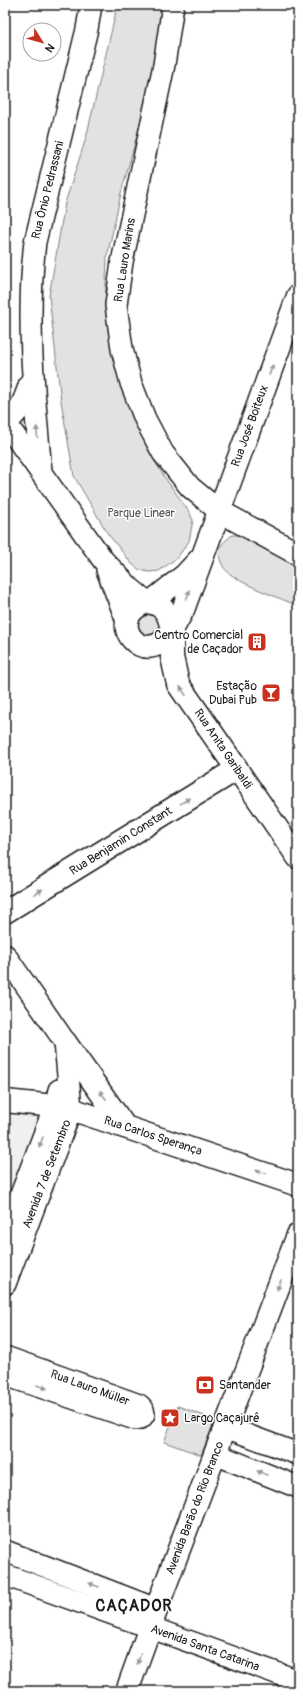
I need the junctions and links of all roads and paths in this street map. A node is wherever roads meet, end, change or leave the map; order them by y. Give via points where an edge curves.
1 (90, 5) edge
2 (173, 5) edge
3 (298, 296) edge
4 (32, 378) junction
5 (5, 423) edge
6 (41, 471) junction
7 (218, 511) junction
8 (298, 554) edge
9 (202, 556) junction
10 (103, 560) junction
11 (149, 602) junction
12 (127, 621) junction
13 (172, 630) junction
14 (237, 770) junction
15 (298, 858) edge
16 (5, 912) edge
17 (5, 955) edge
18 (64, 1042) junction
19 (5, 1101) edge
20 (63, 1107) junction
21 (125, 1127) junction
22 (298, 1185) edge
23 (298, 1235) edge
24 (5, 1236) edge
25 (5, 1284) edge
26 (5, 1357) edge
27 (5, 1375) edge
28 (225, 1428) junction
29 (215, 1454) junction
30 (298, 1454) edge
31 (298, 1487) edge
32 (5, 1551) edge
33 (44, 1566) junction
34 (5, 1575) edge
35 (37, 1587) junction
36 (153, 1618) junction
37 (294, 1679) edge
38 (127, 1691) edge

1 - 4 street, Rua Ônio Pedrassani via 87,29 34,242 31,276
2 - 7 street, Rua Lauro Marins via 164,65 122,262 116,305 122,349 131,383 145,419 164,453 190,487
7 -> 3 main road, Rua José Boiteux
4 - 5 street, Rua Ônio Pedrassani via 24,401 15,416
6 -> 4 street, Rua Ônio Pedrassani
5 - 6 street
6 - 10 street
7 - 8 main road
7 - 9 main road, Rua José Boiteux
9 - 11 main road, Rua José Boiteux via 185,575
13 -> 9 main road, Rua José Boiteux via 183,610
10 - 11 street via 131,589
10 - 12 street
11 - 12 main road via 132,609
11 - 13 main road via 157,604 167,612
12 - 13 main road via 129,636 141,646 162,643
14 -> 13 main road, Rua Anita Garibaldi via 178,684 172,657
14 - 15 street, Rua Anita Garibaldi
16 -> 14 main road, Rua Benjamin Constant
17 - 18 street
18 - 20 street
21 -> 18 main road
19 - 20 main road, Rua Carlos Sperança
20 - 21 main road, Rua Carlos Sperança
20 -> 24 street, Avenida 7 de Setembro
20 - 25 street, Avenida 7 de Setembro
22 -> 21 main road, Rua Carlos Sperança
23 -> 28 main road, Avenida Barão do Rio Branco
27 -> 26 street, Rua Lauro Müller via 136,1419 144,1414 139,1405
28 - 29 main road, Avenida Barão do Rio Branco
28 - 30 street
31 -> 29 street
29 - 36 main road, Avenida Barão do Rio Branco
32 - 33 street, Avenida Santa Catarina
33 - 35 street
36 -> 33 street, Avenida Santa Catarina
34 - 35 street, Avenida Santa Catarina
35 - 36 street, Avenida Santa Catarina
36 - 37 street, Avenida Santa Catarina
36 -> 38 main road, Avenida Barão do Rio Branco

